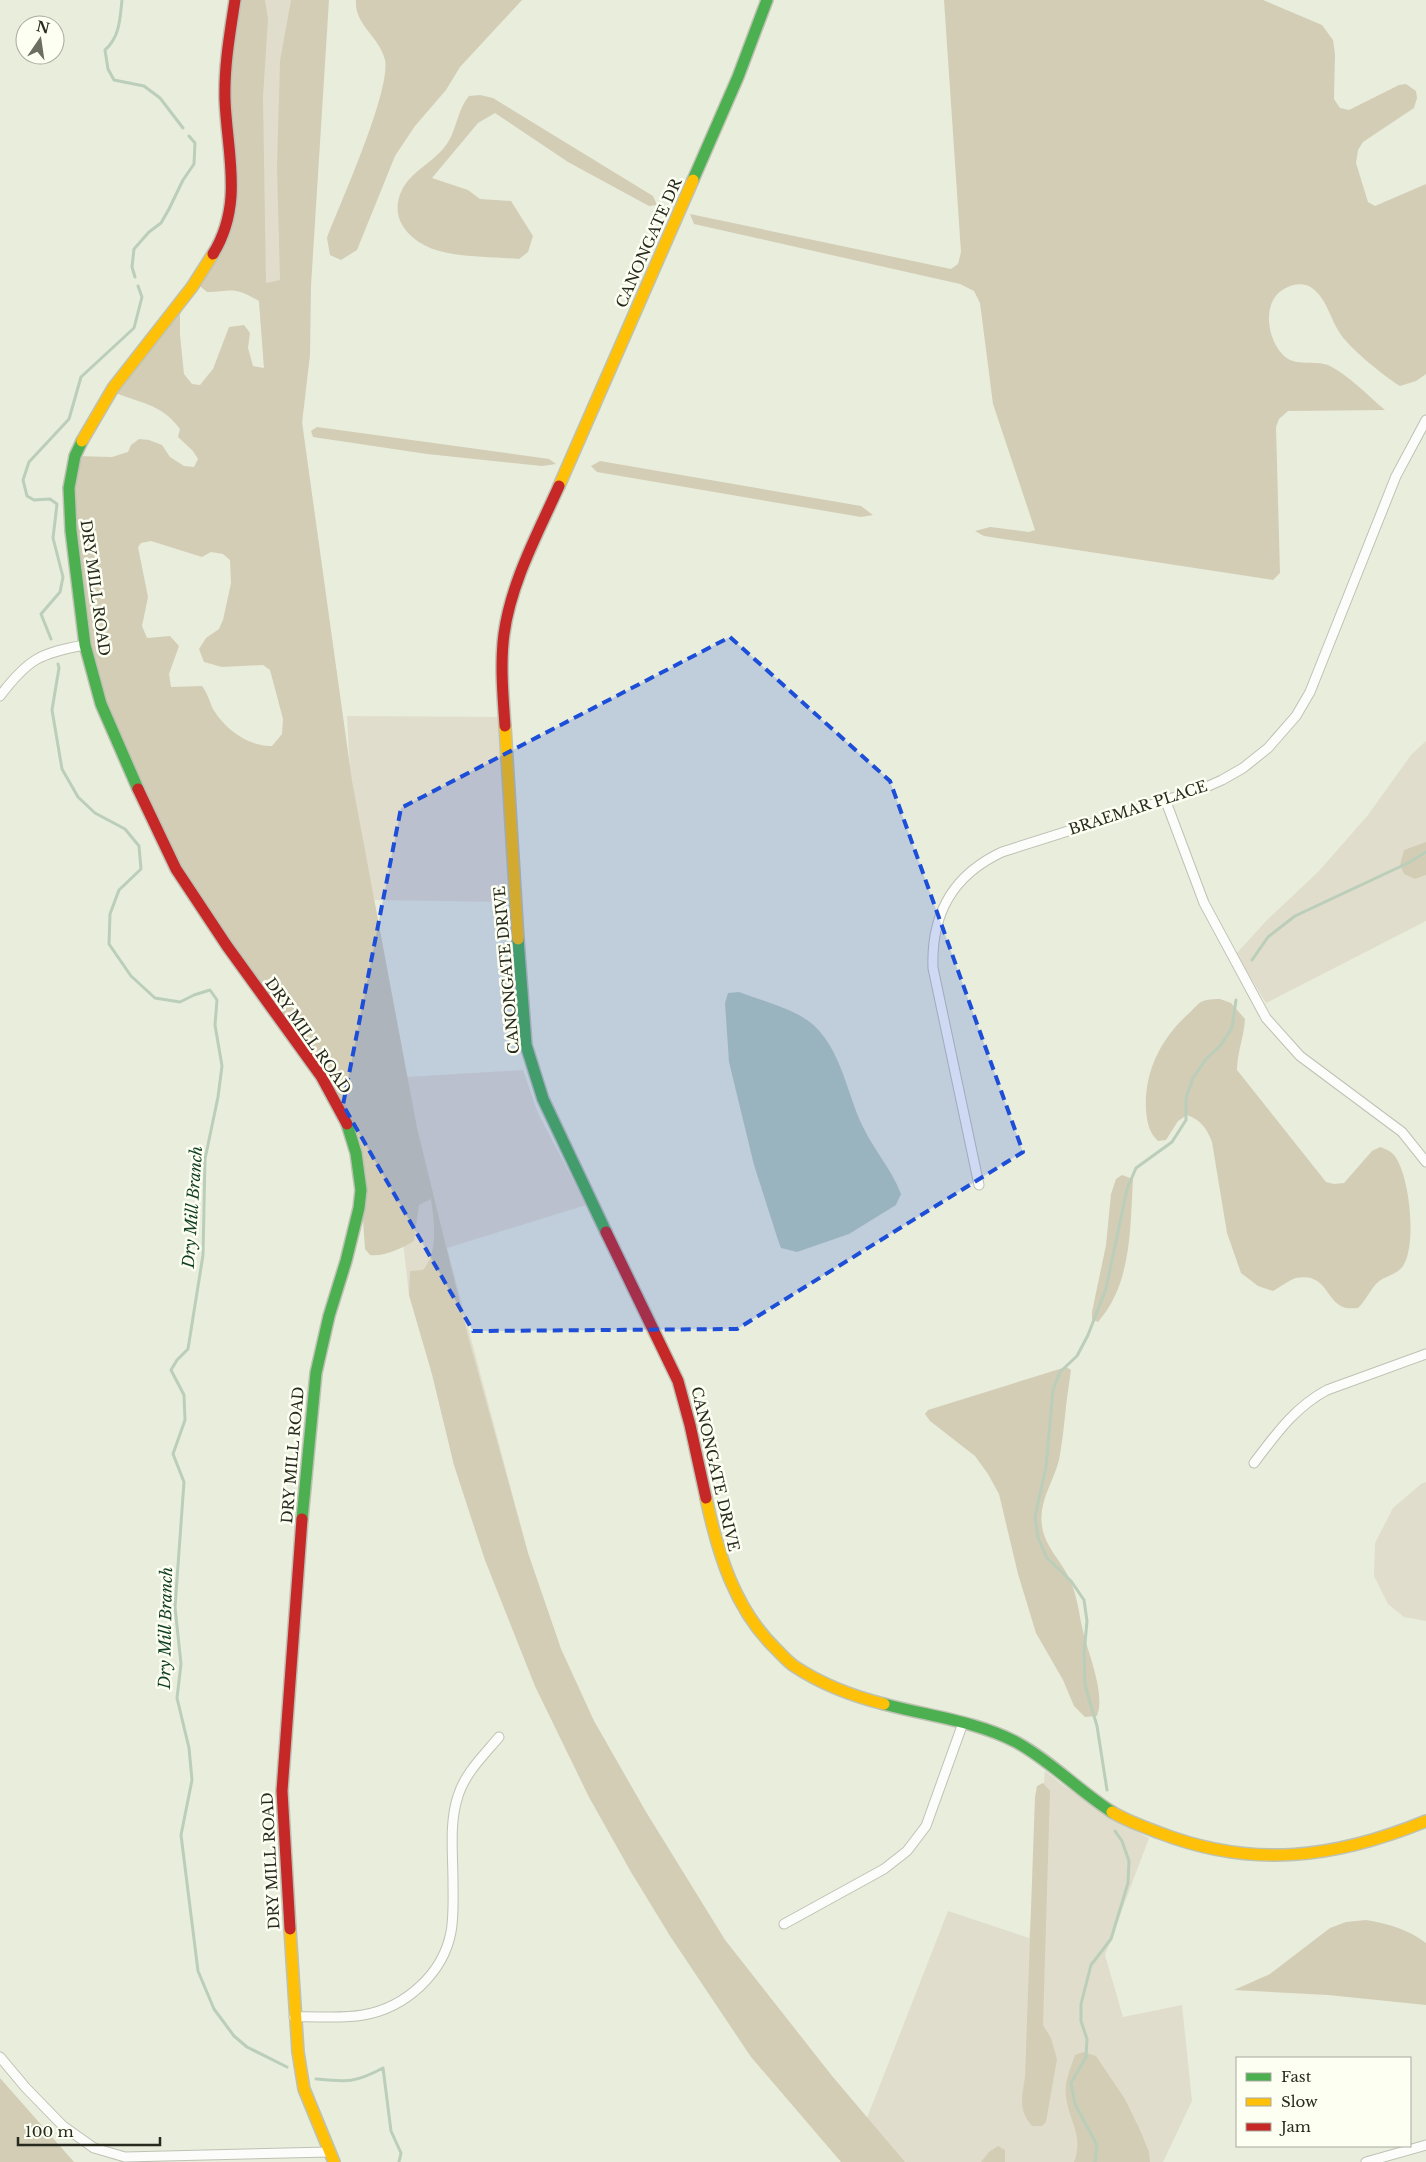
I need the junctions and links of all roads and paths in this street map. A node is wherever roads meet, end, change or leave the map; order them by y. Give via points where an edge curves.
1 (235, 0) edge
2 (767, 0) edge
3 (1426, 420) edge
4 (554, 496) joint
5 (85, 645) junction
6 (0, 696) edge
7 (1164, 799) junction
8 (1426, 1162) edge
9 (979, 1185) dead end
10 (1426, 1354) edge
11 (1254, 1463) dead end
12 (963, 1723) junction
13 (499, 1737) dead end
14 (1426, 1821) edge
15 (784, 1924) dead end
16 (294, 2017) junction
17 (0, 2057) edge
18 (1426, 2145) edge
19 (332, 2157) edge
20 (1366, 2162) edge

1 - 5 street, DRY MILL ROAD via 227,51 225,99 233,183 229,215 216,249 192,287 113,388 75,456 69,488 71,531
2 - 4 street, CANONGATE DR via 738,77
3 - 7 street, BRAEMAR PLACE via 1396,476 1316,679 1296,716 1268,748 1243,768 1204,788
4 - 12 street, CANONGATE DRIVE via 514,587 506,615 502,657 524,1027 535,1076 543,1099 675,1372 691,1422 724,1569 750,1620 784,1657 822,1682 861,1697
5 - 6 street via 35,658
5 - 16 street, DRY MILL ROAD via 101,704 176,869 232,954 321,1076 346,1120 356,1153 359,1208 316,1374 284,1750 282,1791
7 - 8 street via 1204,903 1266,1018 1300,1056 1402,1132
7 - 9 street, BRAEMAR PLACE via 1002,852 963,877 944,903 934,936 933,968
10 - 11 street via 1313,1397 1289,1418
12 - 14 street, CANONGATE DRIVE via 1023,1746 1113,1813 1159,1834 1213,1850 1269,1857 1325,1853 1380,1840
12 - 15 street via 926,1826 907,1851 884,1869
13 - 16 street via 465,1780 458,1796 453,1829 451,1934 429,1977 406,1998 378,2011 361,2015
16 - 19 street, DRY MILL ROAD via 304,2089
17 - 19 street via 63,2126 94,2148 125,2157
18 - 20 street

